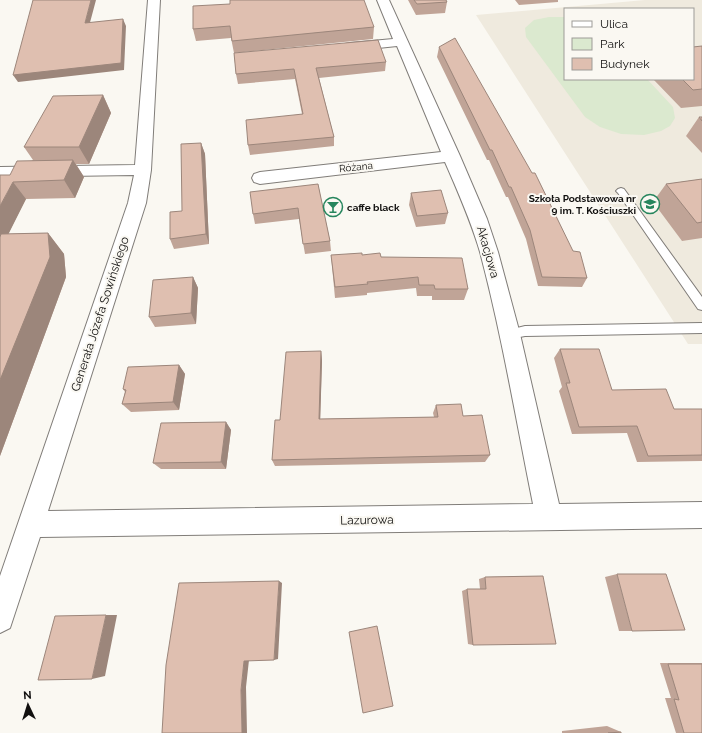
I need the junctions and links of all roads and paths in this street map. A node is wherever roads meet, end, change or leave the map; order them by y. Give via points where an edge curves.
1 (154, 0) edge
2 (384, 0) edge
3 (402, 42) junction
4 (338, 48) edge
5 (452, 156) junction
6 (143, 170) junction
7 (0, 172) edge
8 (260, 178) dead end
9 (621, 191) dead end
10 (702, 306) edge
11 (702, 328) edge
12 (509, 334) junction
13 (702, 515) edge
14 (549, 517) junction
15 (31, 524) junction
16 (0, 618) edge

1 - 6 street, Generała Józefa Sowińskiego
2 - 3 street, Akacjowa
3 - 4 street
3 - 5 street, Akacjowa
5 - 8 street, Różana
5 - 12 street, Akacjowa via 484,234
6 - 7 street
6 - 15 street, Generała Józefa Sowińskiego via 137,203
9 - 10 lane
11 - 12 lane via 525,331
12 - 14 street, Akacjowa
13 - 14 street, Lazurowa
14 - 15 street, Lazurowa
15 - 16 street, Generała Józefa Sowińskiego

